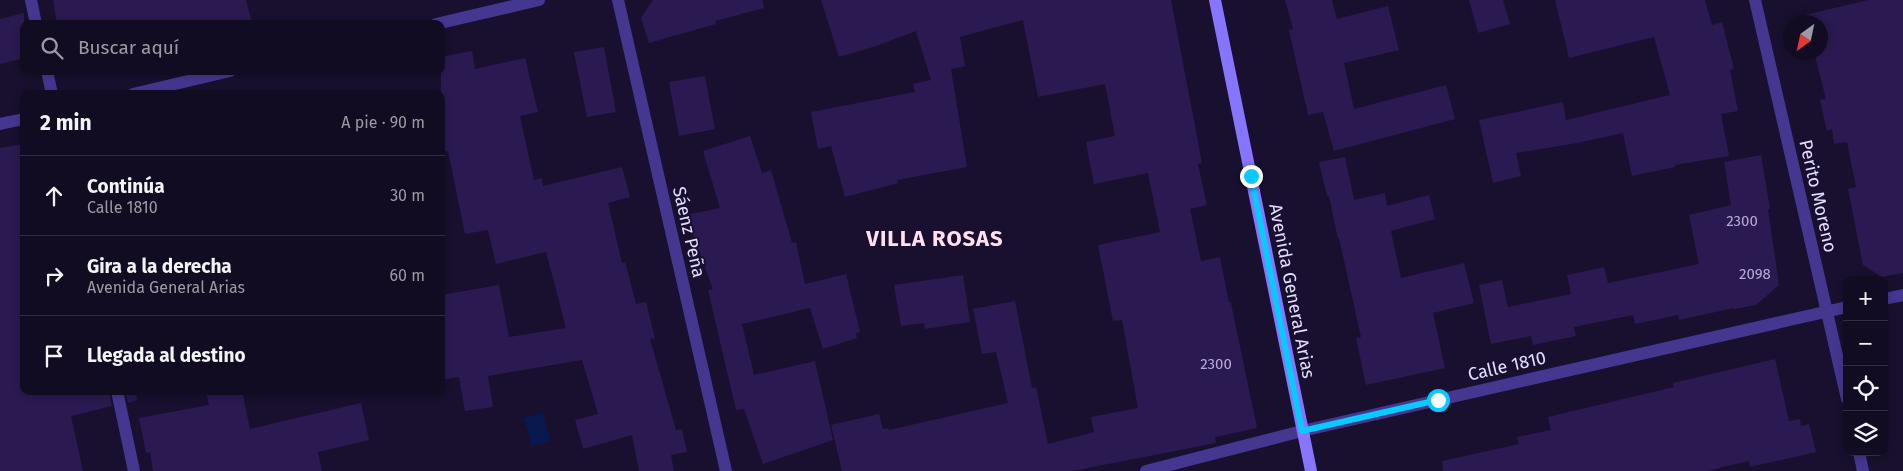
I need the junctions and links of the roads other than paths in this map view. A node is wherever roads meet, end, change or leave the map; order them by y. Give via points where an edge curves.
1 (31, 0) edge
2 (540, 0) edge
3 (618, 0) edge
4 (1215, 0) edge
5 (1755, 0) edge
6 (35, 20) edge
7 (445, 22) edge
8 (48, 75) edge
9 (213, 75) edge
10 (51, 90) edge
11 (150, 90) edge
12 (20, 120) edge
13 (0, 124) edge
14 (1903, 295) edge
15 (1888, 298) edge
16 (1843, 308) edge
17 (1826, 311) junction
18 (1843, 382) edge
19 (118, 395) edge
20 (1302, 431) junction
21 (1860, 456) edge
22 (134, 471) edge
23 (726, 471) edge
24 (1146, 471) edge
25 (1311, 471) edge
26 (1863, 471) edge

1 - 6 street
2 - 7 street
3 - 23 street, Sáenz Peña
4 - 20 main road, Avenida General Arias
5 - 17 street, Perito Moreno
8 - 10 street
9 - 11 street
12 - 13 street
14 - 15 street
16 - 17 street, Calle 1810
17 - 18 street, Perito Moreno
17 - 20 street, Calle 1810
19 - 22 street
20 - 24 street, Calle 1810
20 - 25 main road, Avenida General Arias
21 - 26 street

